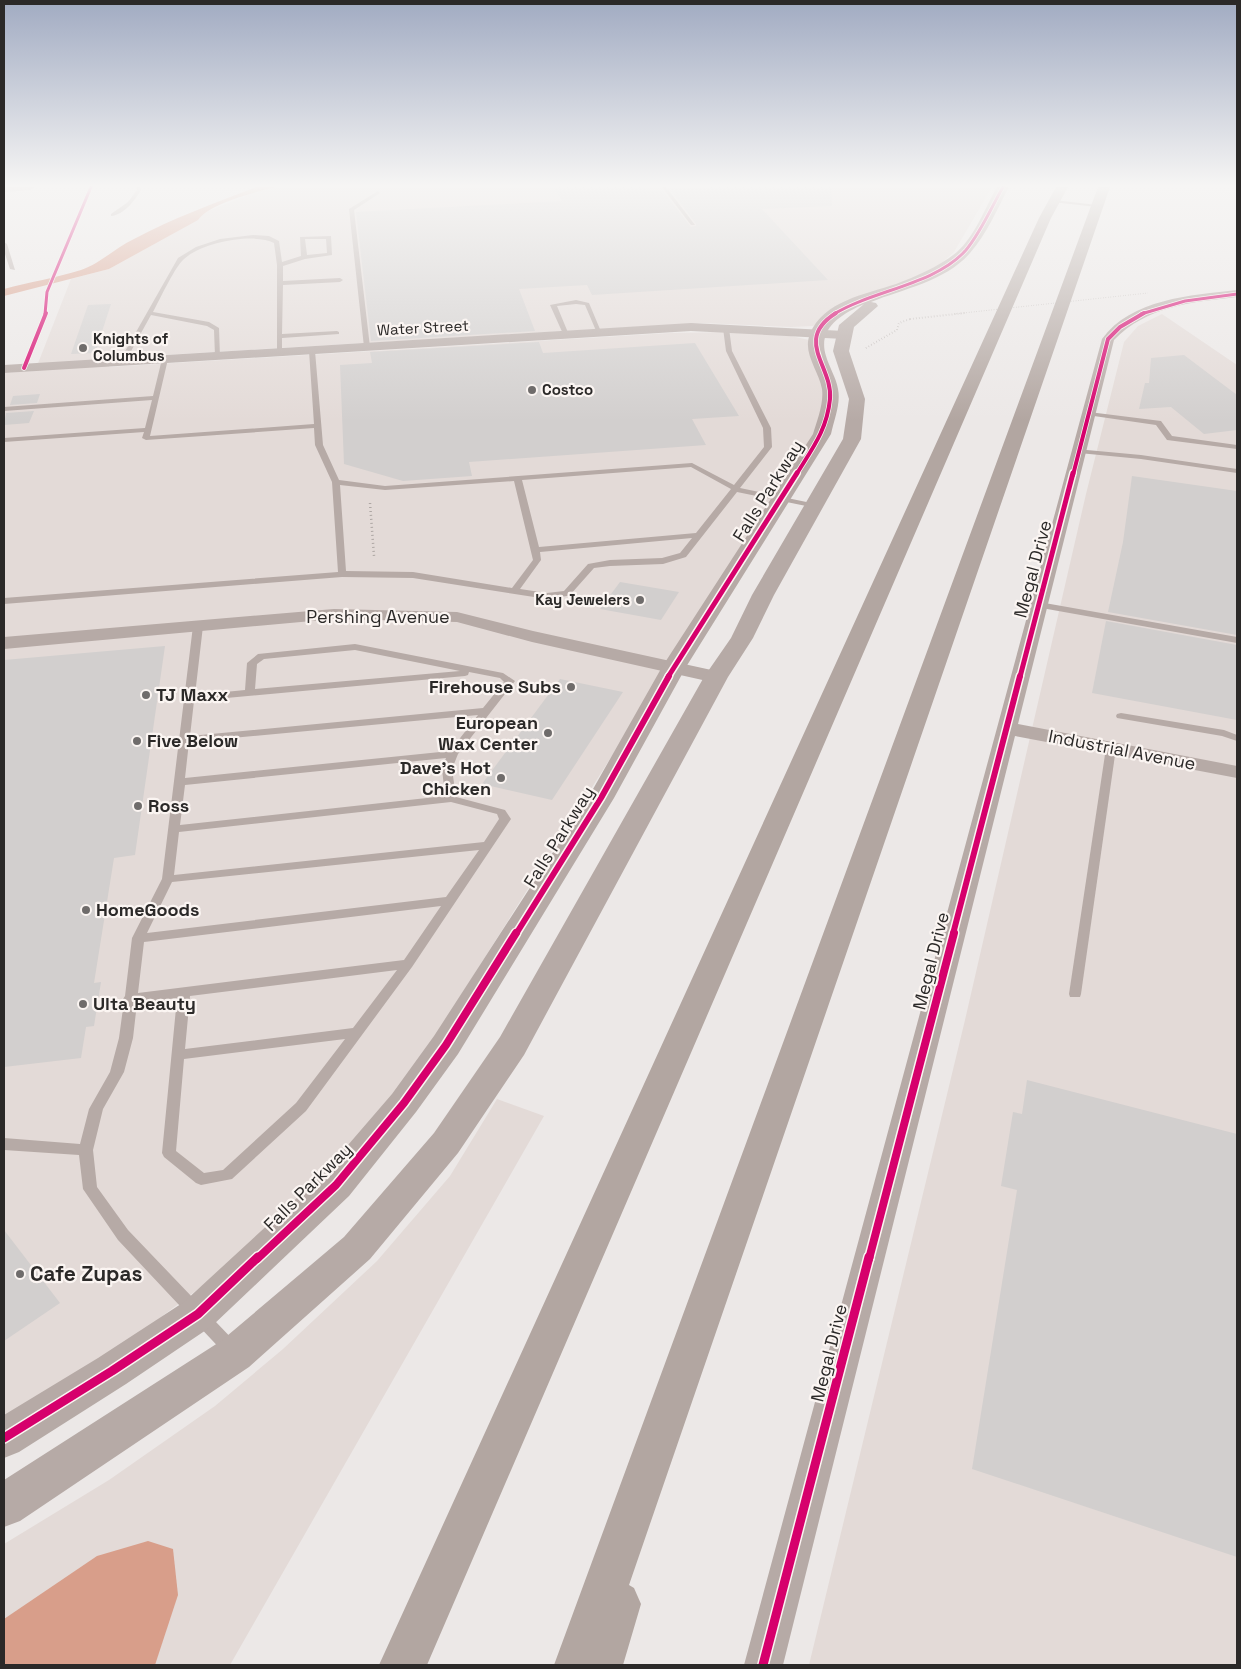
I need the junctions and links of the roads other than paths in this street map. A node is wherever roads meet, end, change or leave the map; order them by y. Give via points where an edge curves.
1 (12, 265) edge
2 (177, 265) edge
3 (280, 265) edge
4 (357, 265) edge
5 (946, 265) edge
6 (1026, 265) edge
7 (1075, 265) edge
8 (13, 269) dead end
9 (340, 280) dead end
10 (280, 283) junction
11 (1237, 294) edge
12 (149, 313) junction
13 (726, 328) junction
14 (337, 333) dead end
15 (600, 333) junction
16 (566, 335) junction
17 (280, 336) junction
18 (842, 339) junction
19 (367, 347) junction
20 (312, 351) junction
21 (280, 353) junction
22 (218, 356) junction
23 (165, 360) junction
24 (122, 362) junction
25 (4, 369) edge
26 (156, 398) junction
27 (4, 409) edge
28 (1089, 414) junction
29 (316, 426) junction
30 (148, 430) junction
31 (4, 441) edge
32 (1237, 447) edge
33 (1168, 449) junction
34 (1079, 451) junction
35 (1237, 471) edge
36 (517, 477) junction
37 (336, 482) junction
38 (736, 489) junction
39 (781, 499) junction
40 (813, 506) junction
41 (697, 535) junction
42 (536, 550) junction
43 (342, 574) junction
44 (514, 591) junction
45 (4, 601) edge
46 (1039, 605) junction
47 (198, 626) junction
48 (1237, 640) edge
49 (4, 643) edge
50 (674, 667) junction
51 (480, 671) junction
52 (716, 677) junction
53 (250, 692) junction
54 (191, 698) junction
55 (487, 710) junction
56 (1121, 716) dead end
57 (1006, 728) junction
58 (1237, 738) edge
59 (186, 739) junction
60 (1111, 748) junction
61 (453, 754) junction
62 (1237, 772) edge
63 (181, 782) junction
64 (451, 799) junction
65 (176, 829) junction
66 (488, 845) junction
67 (168, 879) junction
68 (450, 901) junction
69 (138, 938) junction
70 (408, 964) junction
71 (184, 992) junction
72 (1075, 994) dead end
73 (129, 999) junction
74 (358, 1032) junction
75 (178, 1055) junction
76 (4, 1144) edge
77 (86, 1150) junction
78 (718, 1270) junction
79 (198, 1314) junction
80 (235, 1354) junction
81 (4, 1438) edge
82 (4, 1505) edge
83 (403, 1665) edge
84 (578, 1665) edge
85 (599, 1665) edge
86 (762, 1665) edge

1 - 8 lane
2 - 12 lane
3 - 10 lane
4 - 19 lane
5 - 18 street via 917,281 851,303 826,322
6 - 83 highway
7 - 78 highway
9 - 10 lane
10 - 17 lane
11 - 28 street, Megal Drive via 1175,304 1139,316 1114,333 1108,339
12 - 22 lane via 209,324 218,329
12 - 24 lane
13 - 15 street, Water Street
13 - 18 street, Water Street
13 - 38 lane via 729,351 767,428 768,437 768,447
14 - 17 lane
15 - 16 street, Water Street
15 - 16 lane via 587,304 553,305
16 - 19 street, Water Street
17 - 21 lane
18 - 39 street, Falls Parkway via 815,348 830,391 822,434
18 - 40 street via 841,351 857,398 852,440
19 - 20 street, Water Street
20 - 21 street, Water Street
20 - 29 lane
21 - 22 street, Water Street
22 - 23 street, Water Street
23 - 24 street, Water Street
23 - 26 lane
24 - 25 street, Water Street
26 - 27 lane
26 - 30 lane
28 - 33 lane via 1158,423
28 - 34 street, Megal Drive
29 - 30 lane via 146,438
29 - 37 lane via 319,445
30 - 31 lane
32 - 33 lane
33 - 34 lane
33 - 35 lane
34 - 46 street, Megal Drive
36 - 37 lane via 385,488
36 - 38 lane via 692,465
36 - 42 lane
37 - 43 lane
38 - 39 lane
38 - 41 lane
39 - 40 lane
39 - 50 street, Falls Parkway
40 - 52 street via 742,638
41 - 42 lane
41 - 44 lane via 683,555 663,561 591,566 567,593 547,596
42 - 44 lane via 537,560
43 - 44 lane via 413,575
43 - 45 lane
46 - 48 lane
46 - 57 street, Megal Drive
47 - 49 street, Pershing Avenue
47 - 50 street, Pershing Avenue via 334,614 457,617
47 - 54 lane
50 - 52 street, Pershing Avenue
50 - 79 street, Falls Parkway via 601,798 446,1045 404,1103 336,1185
51 - 53 lane
51 - 53 lane via 355,647 261,656 252,663
51 - 55 lane via 503,676 510,682
52 - 80 street via 512,1046 446,1143 357,1248
53 - 54 lane
54 - 59 lane
55 - 59 lane
55 - 61 lane
56 - 58 lane
57 - 60 street, Industrial Avenue
57 - 86 street, Megal Drive
59 - 63 lane
60 - 62 street, Industrial Avenue
60 - 72 lane
61 - 63 lane
61 - 64 lane via 446,769
63 - 65 lane
64 - 65 lane
64 - 66 lane via 501,812 505,819
65 - 67 lane
66 - 67 lane
66 - 68 lane
67 - 69 lane
68 - 69 lane
68 - 70 lane
69 - 73 lane
70 - 71 lane
70 - 74 lane
71 - 73 lane
71 - 75 lane
73 - 77 lane via 126,1038 116,1072 96,1109
74 - 75 lane
74 - 75 lane via 302,1107 227,1176 201,1179 169,1153
76 - 77 lane
77 - 79 lane via 90,1189 123,1235
78 - 84 highway
78 - 85 highway
79 - 80 lane
79 - 81 street, Falls Parkway
80 - 82 street

